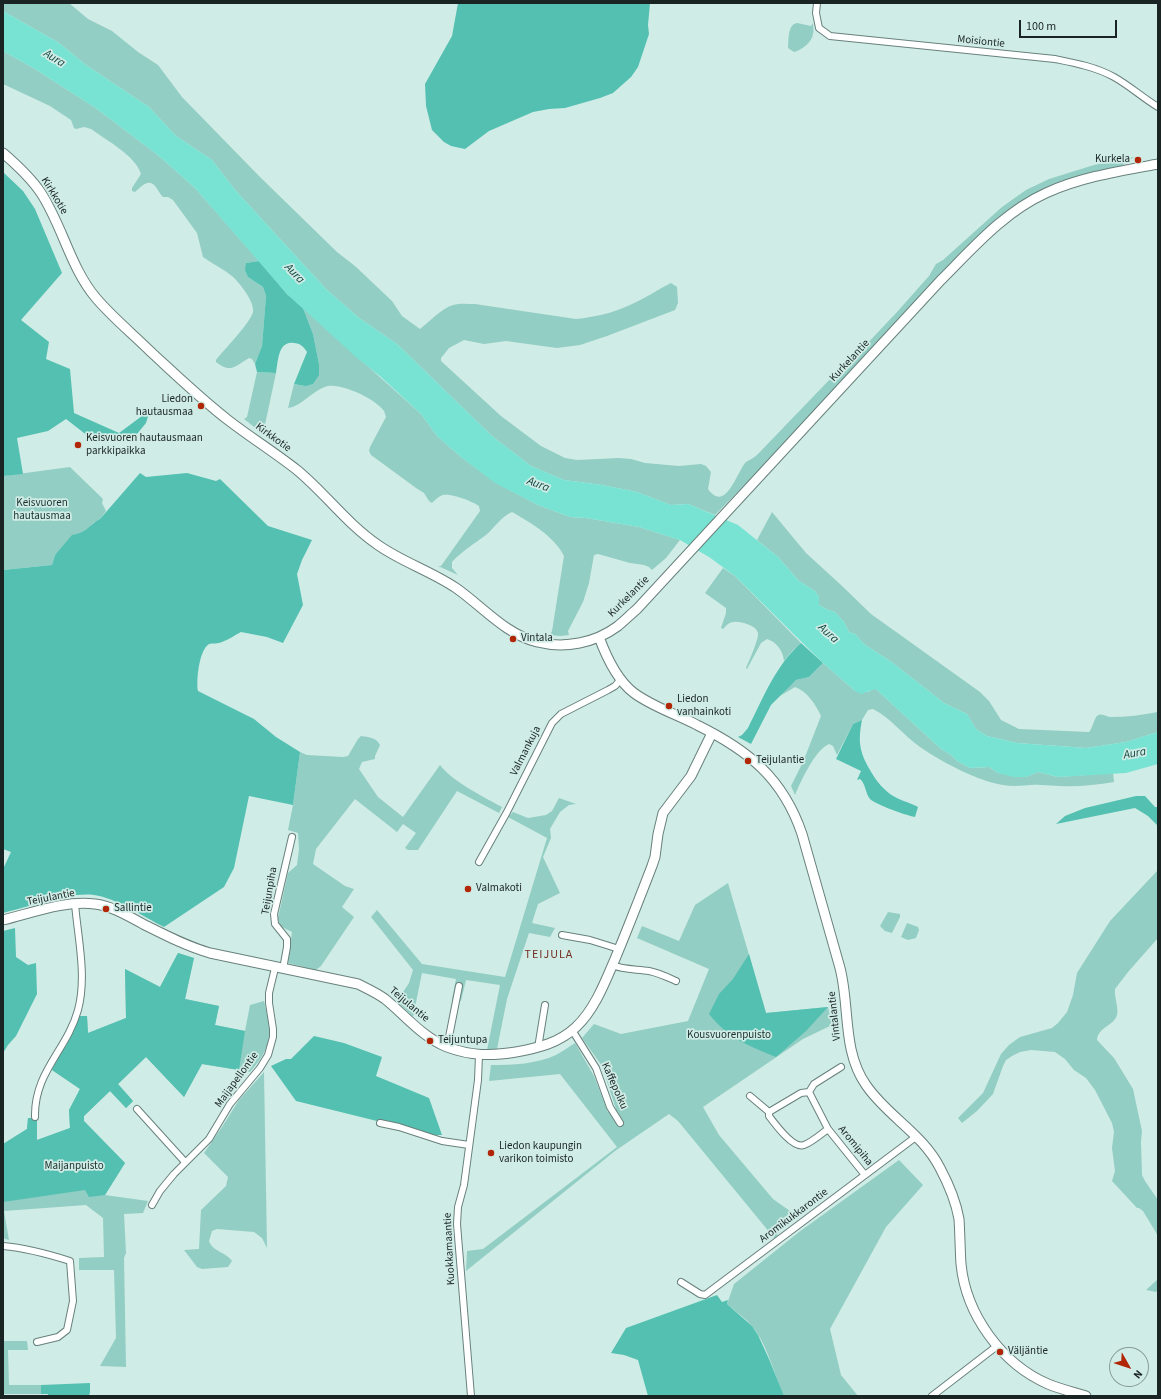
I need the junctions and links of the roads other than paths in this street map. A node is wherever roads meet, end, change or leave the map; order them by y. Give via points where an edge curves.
1 (817, 3) edge
2 (1158, 107) edge
3 (3, 153) edge
4 (1158, 164) edge
5 (600, 636) junction
6 (621, 679) junction
7 (712, 733) junction
8 (292, 836) dead end
9 (479, 862) dead end
10 (76, 904) junction
11 (3, 920) edge
12 (562, 935) dead end
13 (619, 949) junction
14 (612, 965) junction
15 (279, 968) junction
16 (676, 981) dead end
17 (459, 986) dead end
18 (545, 1005) dead end
19 (574, 1034) junction
20 (447, 1047) junction
21 (538, 1048) junction
22 (479, 1055) junction
23 (841, 1067) dead end
24 (809, 1092) junction
25 (750, 1096) dead end
26 (136, 1109) dead end
27 (769, 1112) junction
28 (35, 1117) dead end
29 (380, 1123) dead end
30 (620, 1123) dead end
31 (828, 1129) junction
32 (917, 1136) junction
33 (469, 1145) junction
34 (185, 1162) junction
35 (866, 1175) junction
36 (152, 1205) dead end
37 (3, 1246) edge
38 (681, 1282) dead end
39 (37, 1342) dead end
40 (997, 1346) junction
41 (471, 1396) edge
42 (932, 1396) edge
43 (1086, 1396) edge

1 - 2 street, Moisiontie via 819,28 830,36 1077,63 1114,77
3 - 5 street, Kirkkotie via 22,170 41,194 80,276 103,306 228,420 311,482 363,534 387,551 445,581 508,629 529,640 547,644 570,644 587,642
4 - 5 street, Kurkelantie via 1114,172 1059,188 1033,200 993,228 941,280 637,609 619,625
5 - 6 street, Vintalantie via 603,648
6 - 7 street, Vintalantie via 633,692 650,703
6 - 9 street, Valmankuja via 615,686 561,714 552,723
7 - 13 street, Teijulantie via 691,776 663,813 652,866
7 - 32 street, Vintalantie via 744,753 763,769 790,806 802,834 844,984 853,1059 872,1094
8 - 15 street, Teijunpiha via 274,914 275,924 287,940
10 - 11 street, Teijulantie
10 - 15 street, Teijulantie via 104,906 193,948
10 - 28 street via 82,972 78,1010 69,1032 40,1084
12 - 13 street
13 - 14 street, Teijulantie
14 - 16 street via 659,973
14 - 19 street, Teijulantie via 604,984
15 - 20 street, Teijulantie via 367,988 384,999 427,1036
15 - 34 street, Maijapellontie via 269,993 273,1038 268,1055 230,1104 209,1139
17 - 20 street
18 - 21 street
19 - 21 street, Teijulantie
19 - 30 street, Kaffepolku via 596,1068 610,1107
20 - 22 street, Teijulantie
21 - 22 street, Teijulantie via 496,1055
22 - 33 street, Kuokkamaantie
23 - 24 street via 814,1084
24 - 27 street via 801,1093
24 - 31 street, Aromipiha
25 - 27 street, Aromipiha
26 - 34 street
27 - 31 street, Aromipiha via 769,1116 791,1141 799,1145 804,1145
29 - 33 street via 442,1141
31 - 35 street, Aromipiha
32 - 35 street, Aromikukkarontie
32 - 40 street, Vintalantie via 932,1153 948,1185 958,1218 961,1264 966,1289 982,1324
33 - 41 street, Kuokkamaantie via 457,1224
34 - 36 street, Maijapellontie via 160,1191
35 - 38 street, Aromikukkarontie via 705,1295
37 - 39 street via 49,1254 70,1261 73,1301 67,1330 58,1337
40 - 42 street
40 - 43 street, Vintalantie via 1006,1356 1035,1377 1048,1384

